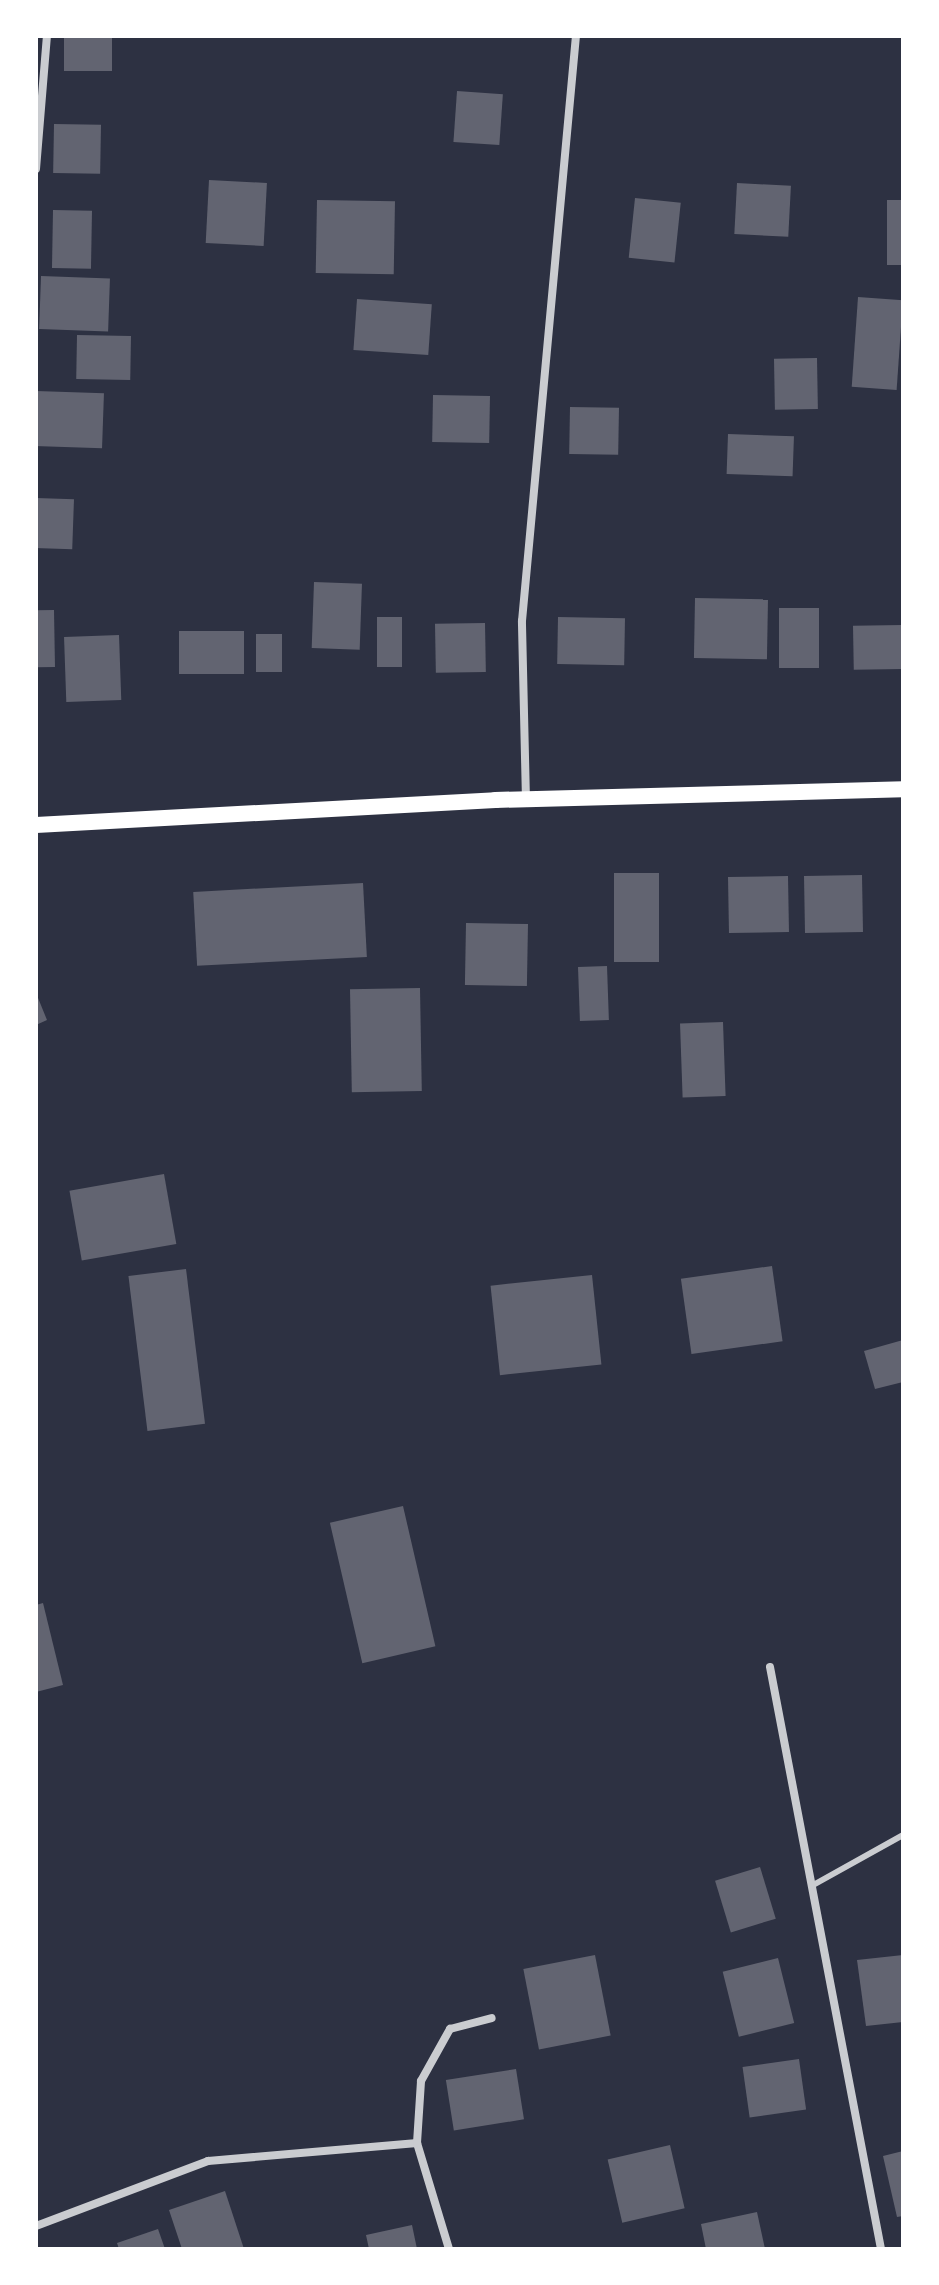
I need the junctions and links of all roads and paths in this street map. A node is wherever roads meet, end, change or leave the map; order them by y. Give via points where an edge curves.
1 (47, 36) edge
2 (576, 36) edge
3 (36, 169) edge
4 (903, 789) edge
5 (526, 801) junction
6 (36, 825) edge
7 (770, 1667) dead end
8 (903, 1835) edge
9 (815, 1884) junction
10 (492, 2018) dead end
11 (417, 2143) junction
12 (36, 2226) edge
13 (449, 2249) edge
14 (881, 2249) edge

1 - 3 street
2 - 5 street via 522,621
4 - 5 main road
5 - 6 main road
7 - 9 street
8 - 9 lane
9 - 14 street
10 - 11 street via 450,2029 421,2081
11 - 12 street via 208,2161
11 - 13 street

